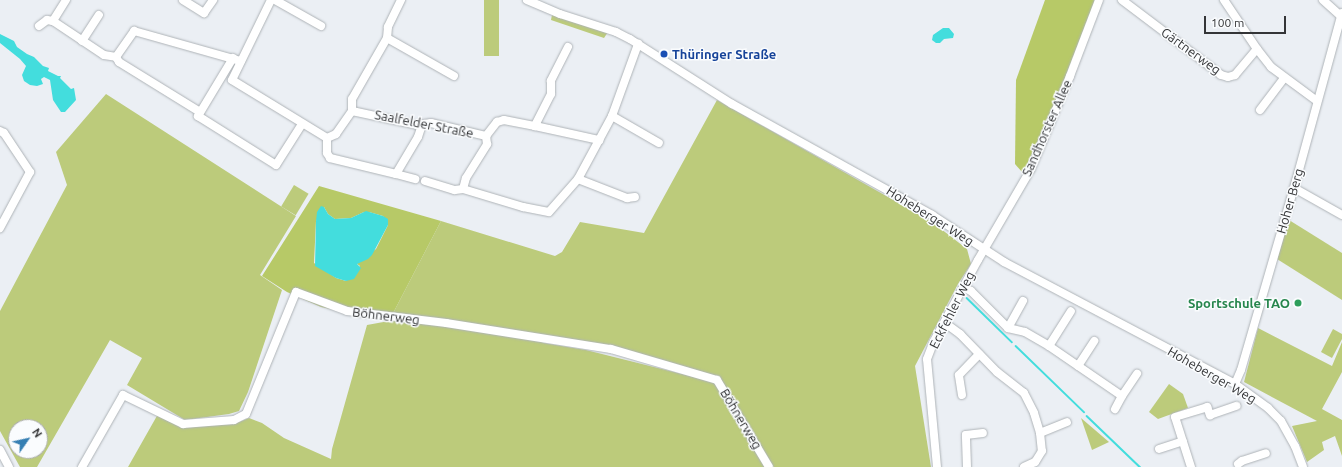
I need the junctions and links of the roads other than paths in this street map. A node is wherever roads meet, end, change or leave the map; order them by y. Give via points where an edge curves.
1 (66, 0) edge
2 (183, 0) edge
3 (213, 0) edge
4 (271, 0) edge
5 (275, 0) edge
6 (401, 0) edge
7 (527, 0) edge
8 (1099, 0) edge
9 (1122, 0) edge
10 (1224, 0) edge
11 (1323, 0) edge
12 (99, 15) dead end
13 (1342, 15) edge
14 (53, 21) junction
15 (39, 26) dead end
16 (321, 26) dead end
17 (387, 38) junction
18 (82, 41) junction
19 (638, 44) junction
20 (568, 47) dead end
21 (1256, 50) junction
22 (116, 57) junction
23 (233, 58) junction
24 (241, 61) junction
25 (224, 75) junction
26 (454, 76) dead end
27 (1284, 78) junction
28 (232, 80) junction
29 (1317, 101) junction
30 (1260, 110) dead end
31 (352, 111) junction
32 (200, 112) junction
33 (612, 116) junction
34 (302, 124) junction
35 (422, 125) junction
36 (535, 126) junction
37 (0, 131) edge
38 (486, 136) junction
39 (327, 138) junction
40 (599, 140) junction
41 (659, 143) dead end
42 (396, 174) junction
43 (415, 179) dead end
44 (578, 179) junction
45 (425, 181) dead end
46 (1294, 188) junction
47 (463, 189) junction
48 (635, 197) dead end
49 (0, 209) edge
50 (8, 213) junction
51 (1342, 215) edge
52 (0, 228) edge
53 (983, 250) junction
54 (963, 287) junction
55 (1023, 301) dead end
56 (1071, 311) dead end
57 (945, 323) junction
58 (1008, 328) junction
59 (1094, 341) dead end
60 (1049, 346) junction
61 (980, 354) junction
62 (1078, 366) junction
63 (1137, 374) dead end
64 (1235, 384) junction
65 (962, 395) dead end
66 (1122, 396) junction
67 (1236, 406) dead end
68 (1115, 409) dead end
69 (1067, 422) dead end
70 (983, 433) dead end
71 (1040, 433) junction
72 (1183, 441) junction
73 (1159, 449) dead end
74 (0, 450) edge
75 (1266, 452) dead end
76 (1236, 466) edge
77 (10, 467) edge
78 (82, 467) edge
79 (769, 467) edge
80 (937, 467) edge
81 (968, 467) edge
82 (1024, 467) edge
83 (1191, 467) edge
84 (1303, 467) edge

1 - 14 street
2 - 3 street via 204,13
4 - 24 street
5 - 16 street
6 - 17 street via 388,27
7 - 19 street, Hoheberger Weg via 560,14 616,32
8 - 53 street, Sandhorster Allee via 1031,169
9 - 21 street, Gärtnerweg via 1221,74 1235,75
10 - 21 street
11 - 13 street, Hoher Berg
12 - 18 street
13 - 29 street, Hoher Berg
14 - 15 street via 47,20
14 - 18 street
17 - 26 street
17 - 31 street via 352,99
18 - 22 street via 104,55
19 - 33 street
19 - 53 street, Hoheberger Weg via 732,104 932,214
20 - 36 street via 551,81 551,94
21 - 27 street
22 - 23 street via 134,31
22 - 32 street via 119,62
23 - 24 street
23 - 25 street
24 - 28 street
25 - 28 street
25 - 32 street
27 - 29 street
27 - 30 street
28 - 34 street
29 - 46 street, Hoher Berg
31 - 35 street, Saalfelder Straße
31 - 39 street via 336,134
32 - 34 street via 198,116 276,165
33 - 40 street
33 - 41 street
34 - 39 street
35 - 38 street, Saalfelder Straße via 431,123
35 - 42 street via 418,137
36 - 38 street, Saalfelder Straße via 504,120 497,122
36 - 40 street
37 - 50 street via 4,133 30,172
38 - 47 street via 487,144 466,178
39 - 42 street via 327,153 330,158
40 - 44 street
42 - 43 street
44 - 47 street via 549,212
44 - 48 street via 627,198
45 - 47 street via 455,190
46 - 51 street
46 - 64 street, Hoher Berg
49 - 50 street
50 - 52 street
53 - 54 street, Eckfehler Weg
53 - 64 street, Hoheberger Weg
54 - 57 street, Eckfehler Weg
54 - 58 street via 971,291
55 - 58 street
56 - 60 street
57 - 61 street
57 - 80 street, Eckfehler Weg via 927,359
58 - 60 street via 1025,332
59 - 62 street
60 - 62 street
61 - 65 street via 959,375
61 - 71 street via 997,372 1024,393
62 - 66 street
63 - 66 street
64 - 84 street, Hoheberger Weg via 1281,421
66 - 68 street
67 - 72 street via 1210,415 1207,407 1175,417
69 - 71 street
70 - 81 street via 966,435
71 - 82 street via 1042,451 1035,462
72 - 73 street
72 - 83 street
74 - 77 street
75 - 76 street
78 - 79 street, Böhnerweg via 123,395 183,424 234,420 246,414 296,292 347,311 446,323 611,349 717,380

